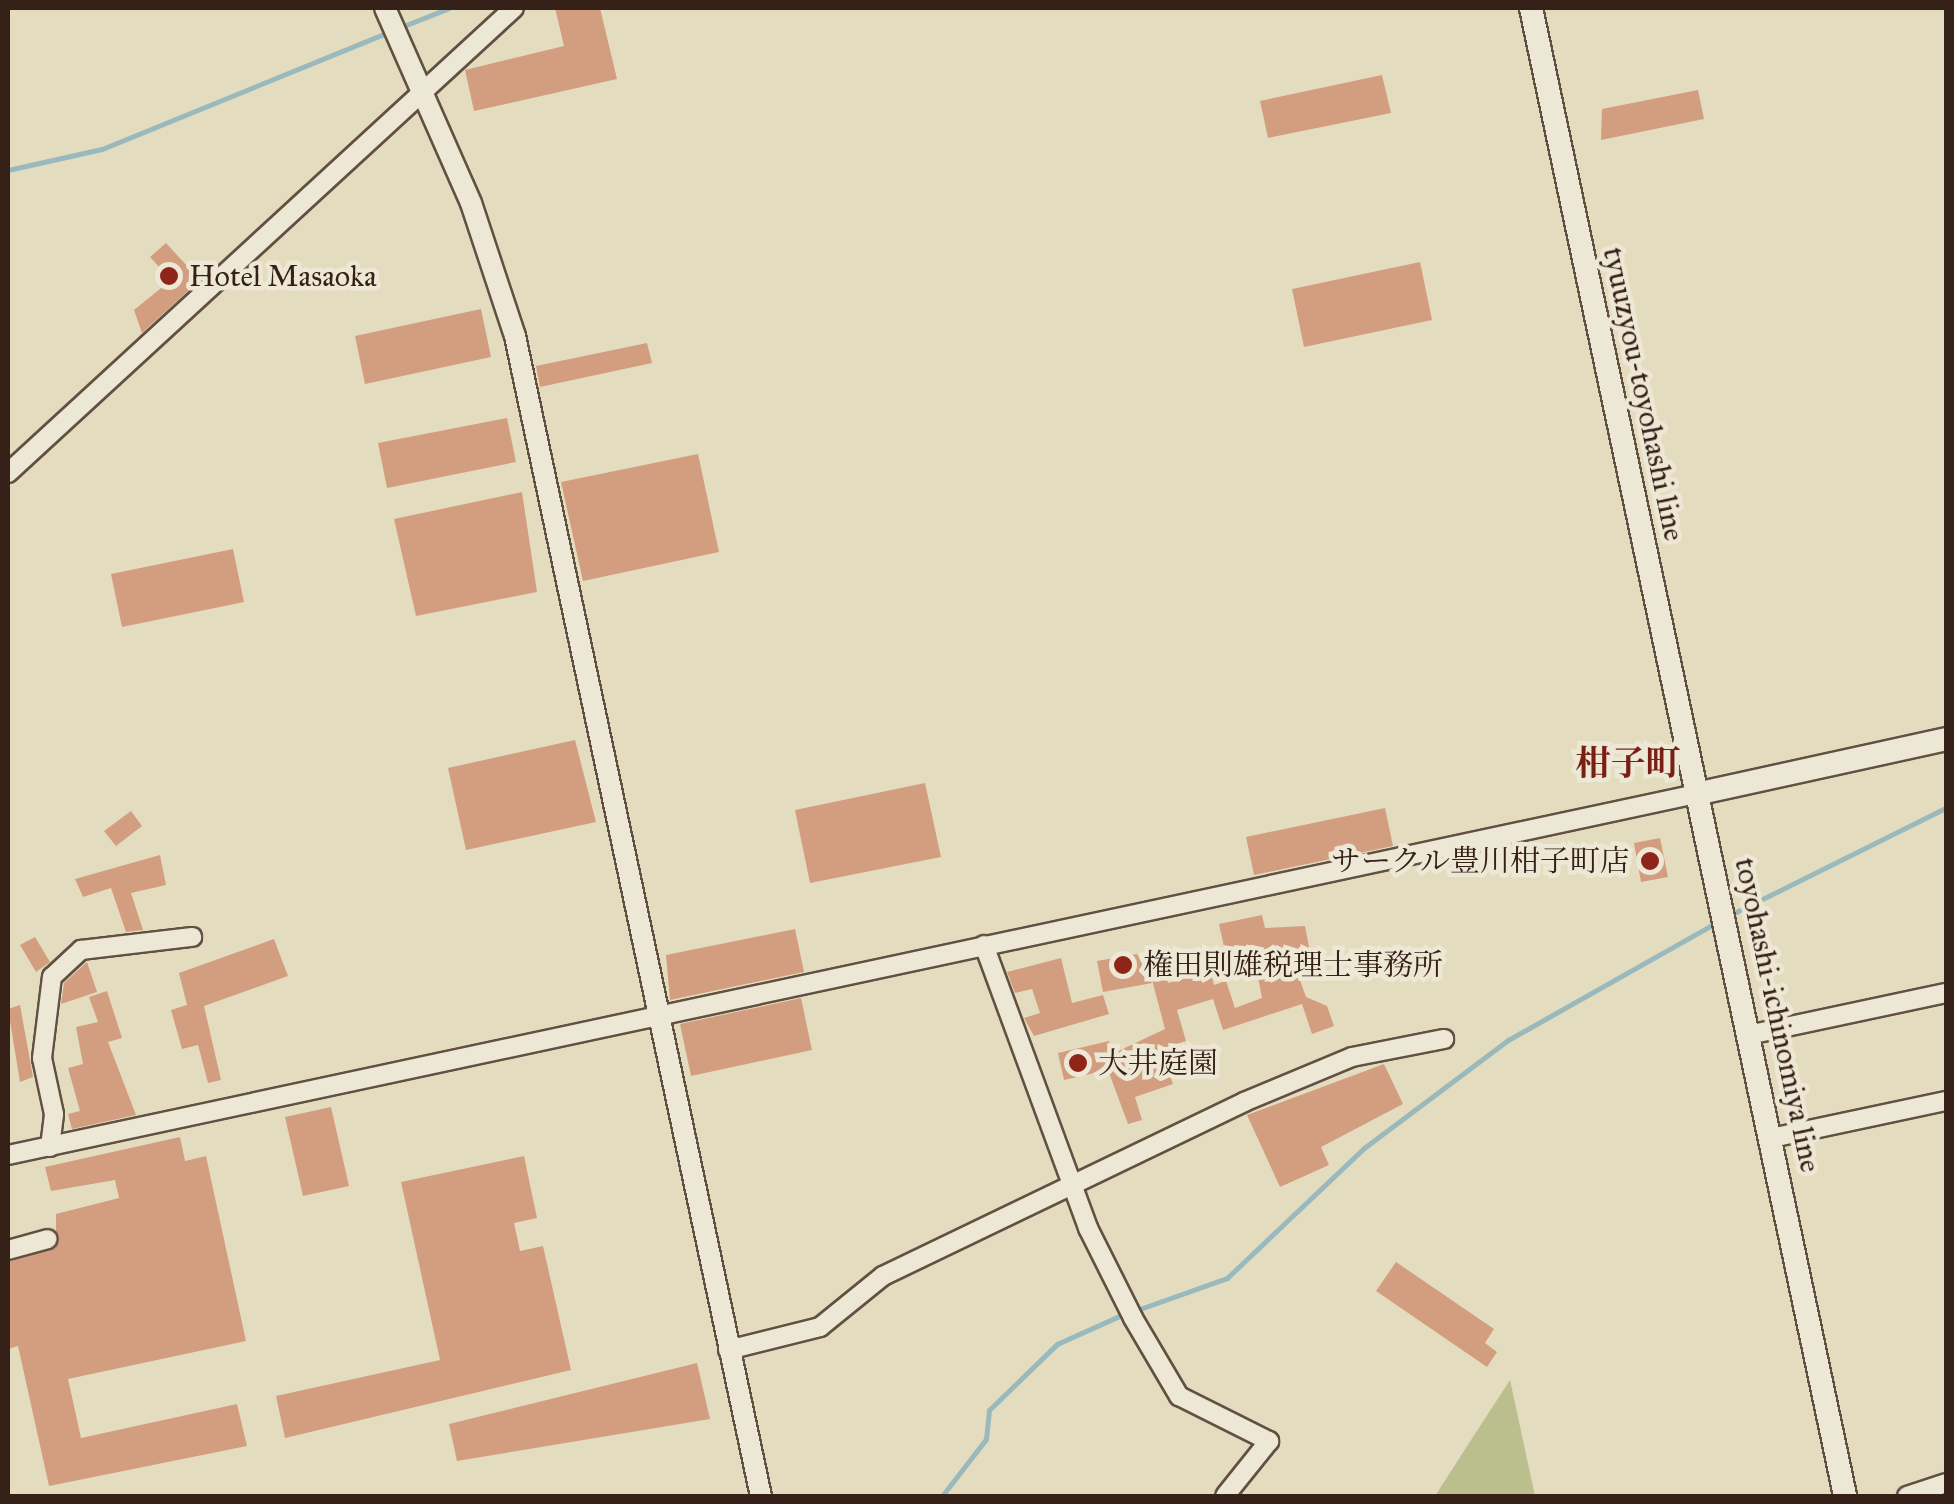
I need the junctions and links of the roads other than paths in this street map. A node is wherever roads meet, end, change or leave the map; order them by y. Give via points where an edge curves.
1 (514, 8) edge
2 (1531, 8) edge
3 (392, 22) edge
4 (422, 89) junction
5 (8, 473) edge
6 (1946, 739) edge
7 (1701, 793) junction
8 (192, 937) dead end
9 (984, 945) junction
10 (1946, 993) edge
11 (660, 1015) junction
12 (1753, 1034) junction
13 (1444, 1039) dead end
14 (1946, 1101) edge
15 (1776, 1137) junction
16 (50, 1148) junction
17 (8, 1155) edge
18 (1077, 1183) junction
19 (48, 1239) dead end
20 (8, 1250) edge
21 (728, 1350) junction
22 (1946, 1483) edge
23 (760, 1496) edge
24 (1225, 1496) edge
25 (1845, 1496) edge
26 (1906, 1496) edge

1 - 4 street
2 - 7 main road, tyuuzyou-toyohashi line
3 - 4 street
4 - 5 street
4 - 11 street via 514,336
6 - 7 main road
7 - 9 street
7 - 12 main road, toyohashi-ichinomiya line
8 - 16 street via 81,950 52,977 42,1058 54,1114
9 - 11 street
9 - 18 street
10 - 12 street
11 - 16 street
11 - 21 street
12 - 15 main road, toyohashi-ichinomiya line
13 - 18 street via 1352,1057
14 - 15 street
15 - 25 main road, toyohashi-ichinomiya line
16 - 17 street
18 - 21 street via 883,1276 820,1327
18 - 24 street via 1088,1228 1179,1396 1269,1441
19 - 20 street
21 - 23 street
22 - 26 street

